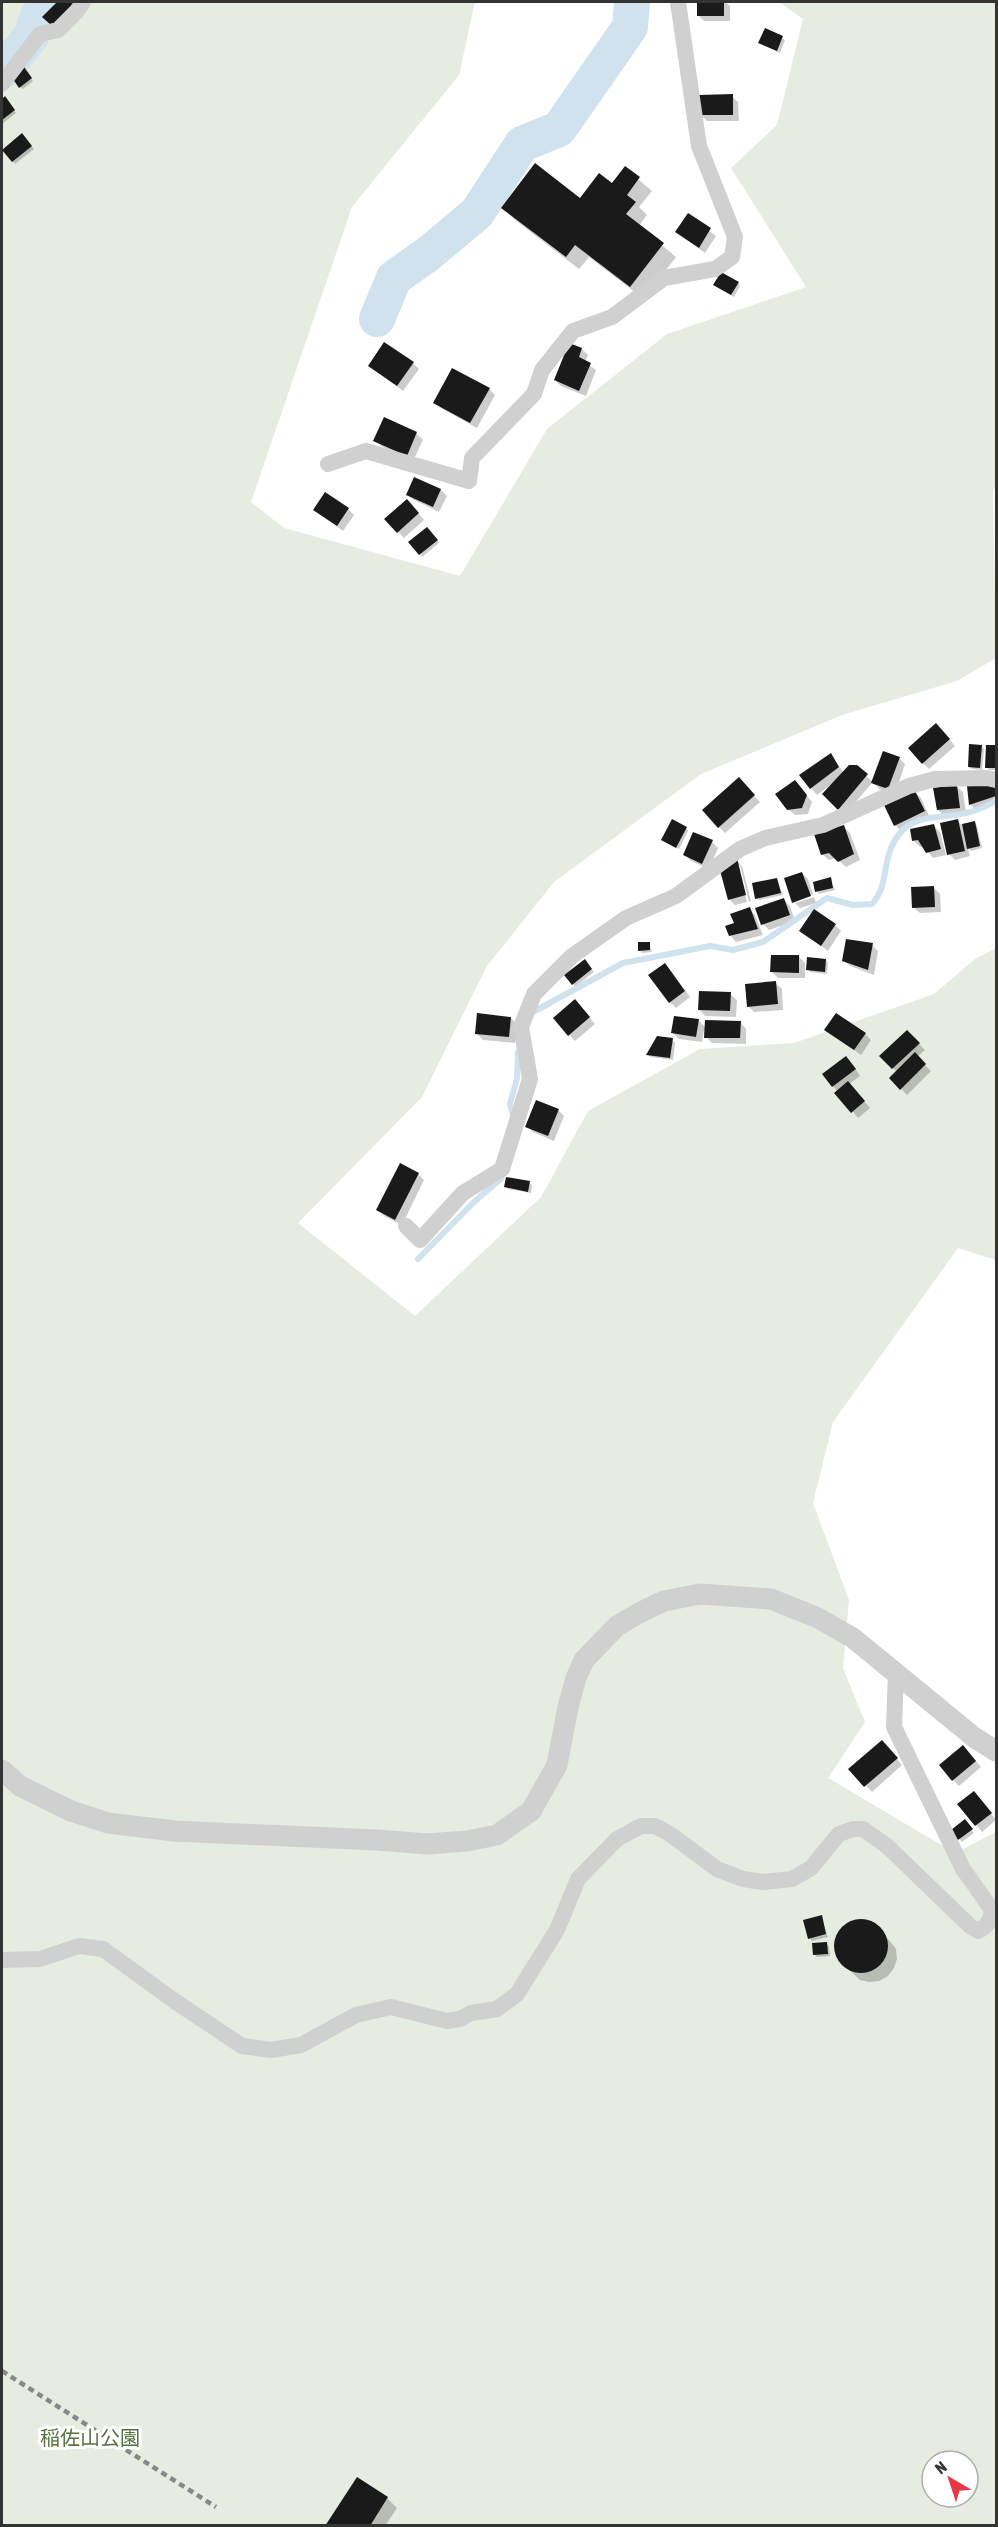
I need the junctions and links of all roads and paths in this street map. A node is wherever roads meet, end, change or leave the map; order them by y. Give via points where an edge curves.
1 (678, 2) edge
2 (80, 6) edge
3 (2, 84) edge
4 (328, 464) dead end
5 (996, 780) edge
6 (406, 1226) dead end
7 (896, 1673) junction
8 (996, 1751) edge
9 (2, 1770) edge
10 (2, 1960) edge

1 - 4 street via 699,146 735,237 732,257 715,269 664,278 612,316 573,331 542,370 534,394 472,458 469,481 366,451
2 - 3 street via 57,30 40,34
5 - 6 street via 935,779 909,786 823,825 740,849 676,896 626,918 572,956 534,994 522,1027 530,1079 502,1169 464,1193 420,1240
7 - 8 street
7 - 9 street via 853,1638 818,1618 771,1599 700,1594 664,1601 617,1626 584,1660 568,1707 557,1765 531,1811 497,1835 467,1841 427,1844 174,1831 108,1823 30,1791
7 - 10 street via 894,1727 963,1869 992,1910 991,1920 978,1931 887,1846 863,1829 853,1828 839,1834 811,1868 792,1879 764,1882 717,1869 670,1834 655,1826 641,1826 617,1839 578,1879 556,1930 516,1994 497,2009 460,2019 447,2021 391,2007 356,2015 301,2044 271,2050 242,2046 104,1949 79,1946 40,1959

